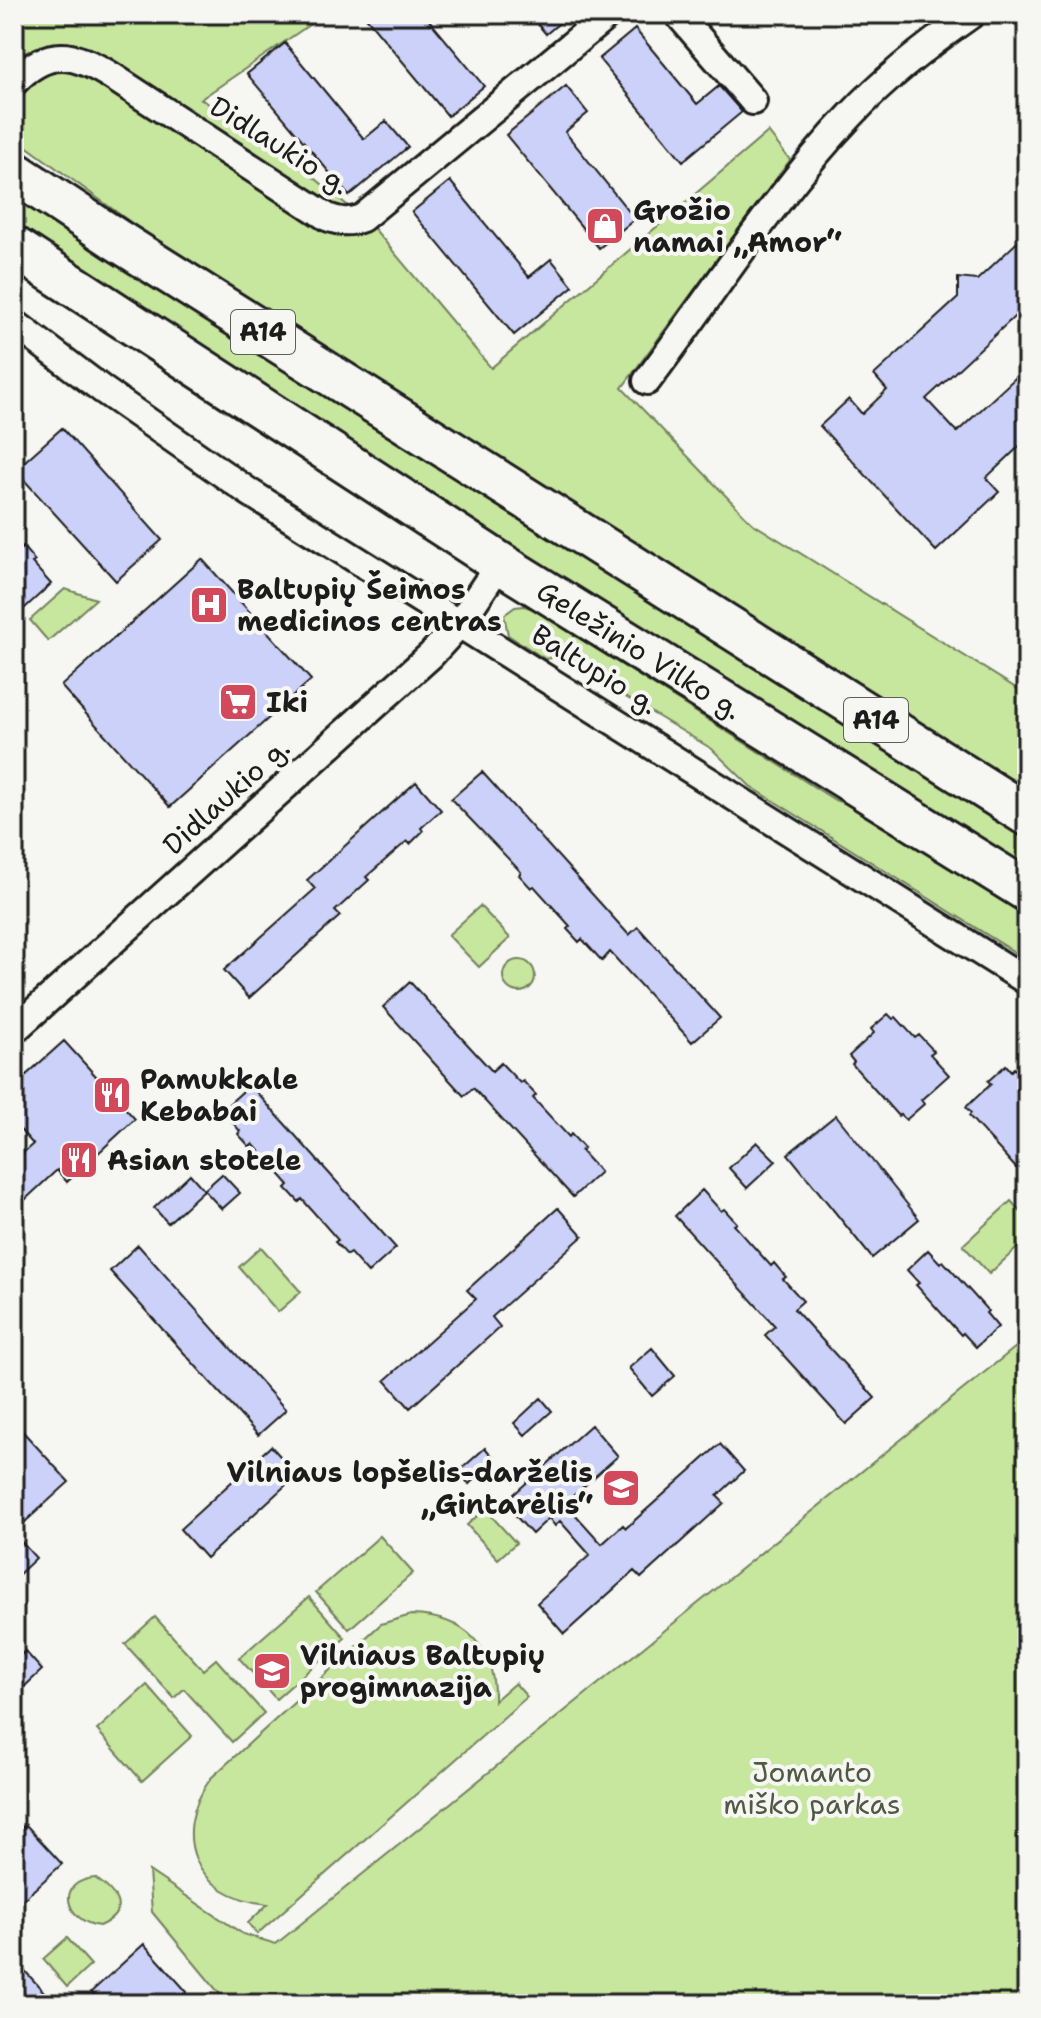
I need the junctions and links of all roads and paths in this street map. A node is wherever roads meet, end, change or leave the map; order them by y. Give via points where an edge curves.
1 (609, 14) edge
2 (678, 14) edge
3 (972, 14) edge
4 (14, 82) edge
5 (753, 101) dead end
6 (15, 171) edge
7 (14, 247) edge
8 (14, 323) edge
9 (647, 381) dead end
10 (500, 563) junction
11 (460, 623) junction
12 (1027, 815) edge
13 (1027, 891) edge
14 (1027, 981) edge
15 (14, 1030) edge

1 - 4 street, Didlaukio g. via 351,222 327,217 76,58 45,59
2 - 5 street
3 - 9 street via 886,80 851,115 800,174
6 - 12 highway, A14
7 - 10 highway, Geležinio Vilko g. / A14
8 - 11 street, Baltupio g. via 249,492
10 - 11 street, Didlaukio g.
10 - 13 highway, Geležinio Vilko g. / A14
11 - 14 street, Baltupio g.
11 - 15 street, Didlaukio g. via 431,655

